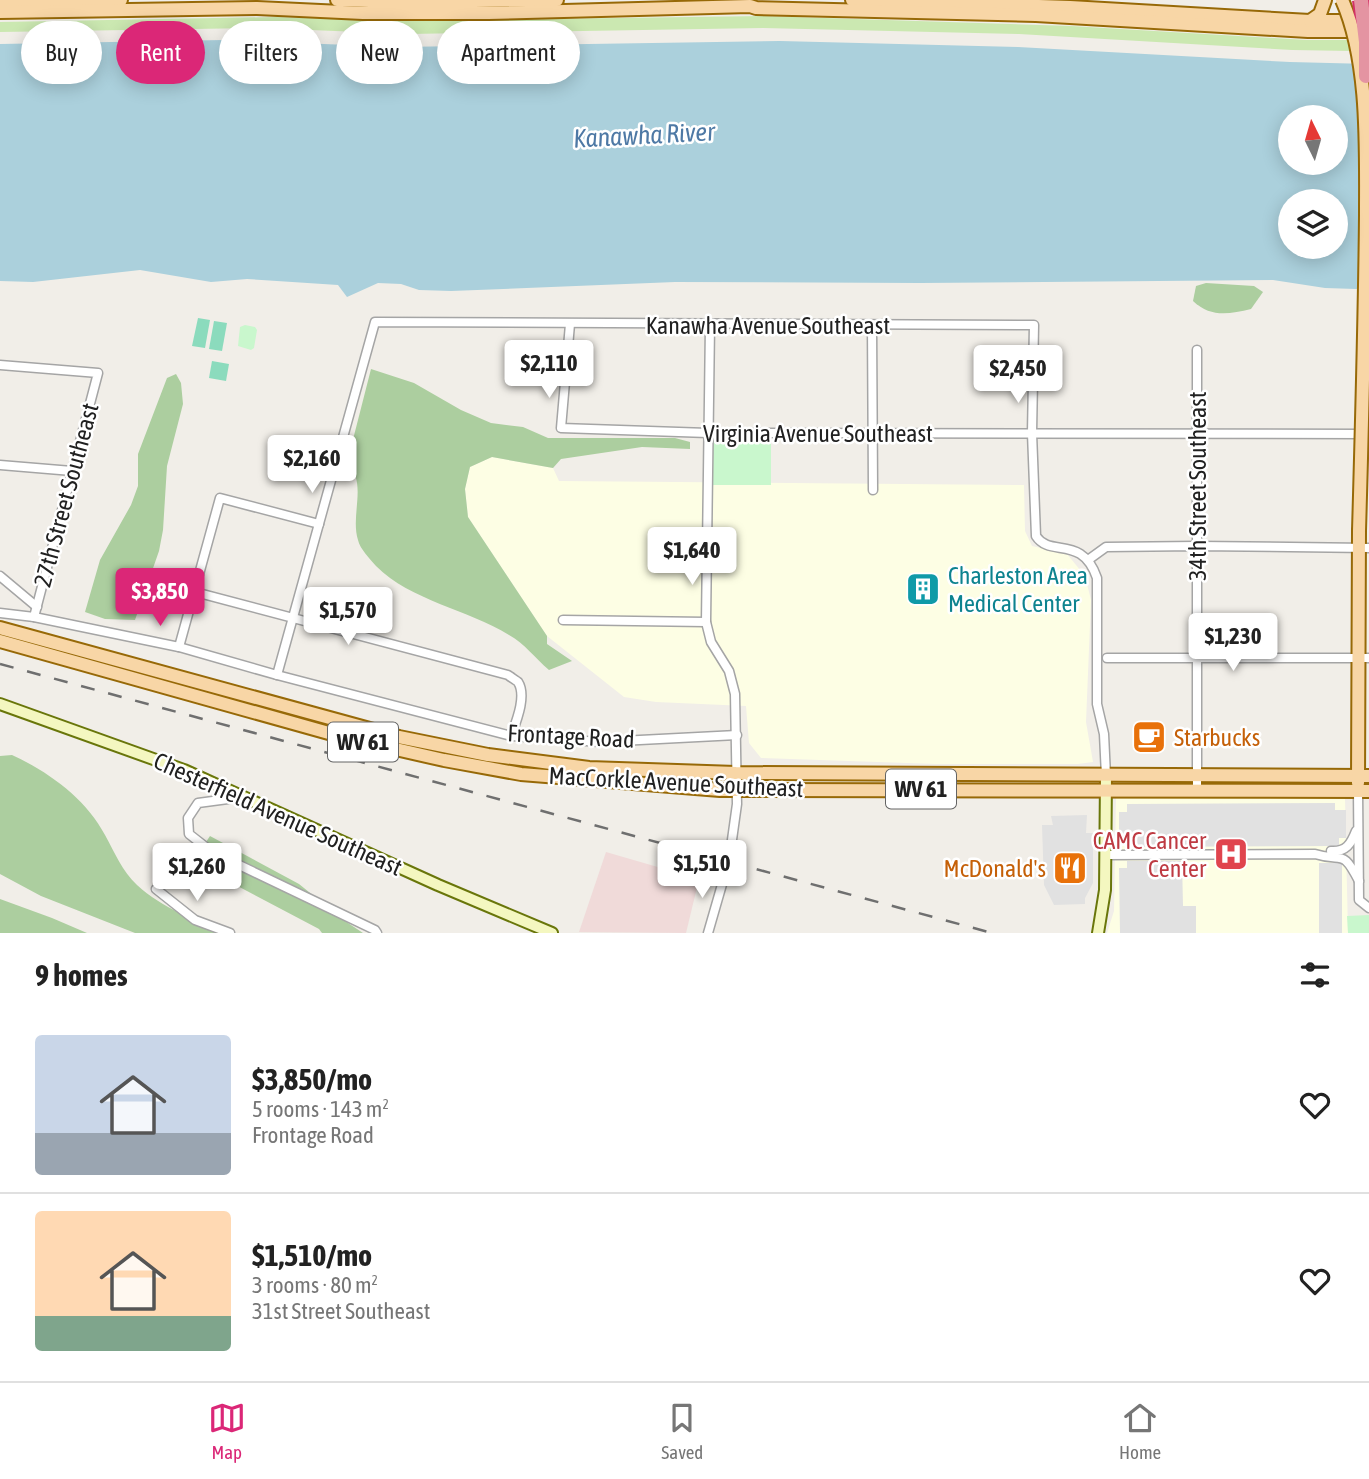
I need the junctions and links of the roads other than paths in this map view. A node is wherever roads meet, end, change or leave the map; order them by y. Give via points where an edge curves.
1 (121, 0) edge
2 (337, 0) edge
3 (557, 0) edge
4 (852, 0) edge
5 (1325, 0) edge
6 (1342, 0) edge
7 (1347, 0) edge
8 (1361, 0) edge
9 (0, 3) edge
10 (726, 3) edge
11 (258, 4) edge
12 (1369, 4) edge
13 (19, 5) edge
14 (490, 5) edge
15 (670, 8) junction
16 (756, 8) junction
17 (1070, 8) edge
18 (0, 12) edge
19 (1310, 21) junction
20 (1369, 21) edge
21 (1369, 30) edge
22 (1366, 76) junction
23 (570, 324) junction
24 (709, 325) junction
25 (872, 325) junction
26 (1197, 350) dead end
27 (0, 365) edge
28 (708, 433) junction
29 (873, 433) junction
30 (1032, 433) junction
31 (1197, 434) junction
32 (1369, 434) edge
33 (0, 465) edge
34 (72, 471) junction
35 (873, 490) dead end
36 (319, 524) junction
37 (1197, 545) junction
38 (1364, 548) edge
39 (1088, 560) junction
40 (2, 581) edge
41 (195, 592) junction
42 (37, 607) junction
43 (0, 613) edge
44 (34, 617) junction
45 (295, 618) junction
46 (563, 620) dead end
47 (706, 622) junction
48 (0, 628) edge
49 (0, 641) edge
50 (179, 647) junction
51 (1197, 658) junction
52 (1364, 658) edge
53 (1107, 659) dead end
54 (277, 676) junction
55 (0, 704) edge
56 (737, 735) junction
57 (511, 736) junction
58 (736, 773) junction
59 (1106, 776) junction
60 (1364, 776) edge
61 (1197, 777) junction
62 (736, 789) junction
63 (1107, 791) junction
64 (1197, 791) junction
65 (1364, 791) edge
66 (243, 797) junction
67 (1359, 822) junction
68 (730, 854) tunnel mouth
69 (1315, 854) junction
70 (1105, 855) junction
71 (725, 874) tunnel mouth
72 (1359, 881) junction
73 (156, 889) dead end
74 (1369, 908) edge
75 (230, 933) edge
76 (377, 933) edge
77 (552, 933) edge
78 (708, 933) edge
79 (1098, 933) edge

1 - 13 main road
2 - 14 main road
3 - 14 main road
4 - 17 main road
5 - 19 main road via 1320,14
6 - 22 main road, bridge via 1358,38
7 - 12 main road
8 - 22 highway, bridge
9 - 13 main road
10 - 15 main road
10 - 16 main road
11 - 13 main road
11 - 14 main road via 363,13
13 - 18 main road
14 - 15 main road
15 - 16 main road
16 - 17 main road
17 - 19 main road
17 - 21 main road via 1308,31
19 - 20 main road
22 - 38 main road, bridge via 1359,531
23 - 24 street, Kanawha Avenue Southeast
23 - 28 street, Virginia Avenue Southeast via 561,428
23 - 36 street, Kanawha Avenue Southeast via 375,322
24 - 25 street, Kanawha Avenue Southeast
24 - 28 street
25 - 29 street
25 - 30 street, Kanawha Avenue Southeast via 1034,325
26 - 31 street, 34th Street Southeast
27 - 34 street, 27th Street Southeast via 98,373
28 - 29 street, Virginia Avenue Southeast
28 - 47 street
29 - 30 street, Virginia Avenue Southeast
29 - 35 street
30 - 31 street, Virginia Avenue Southeast
30 - 39 street via 1036,536 1042,543 1074,550
31 - 32 street, Virginia Avenue Southeast
31 - 37 street, 34th Street Southeast
33 - 34 street
34 - 42 street, 27th Street Southeast
36 - 41 street via 220,498
36 - 45 street
37 - 38 street
37 - 39 street via 1106,547
37 - 51 street, 34th Street Southeast
38 - 52 main road
39 - 59 street via 1097,578 1097,704
40 - 42 street
41 - 45 street
41 - 50 street
42 - 44 street, 27th Street Southeast
43 - 44 street, Frontage Road
44 - 50 street, Frontage Road
45 - 54 street
45 - 57 street via 508,675 518,682 521,692
46 - 47 street
47 - 56 street via 711,642 733,681
48 - 58 main road, MacCorkle Avenue Southeast / WV 61 via 399,737 488,755 589,768
49 - 62 main road, MacCorkle Avenue Southeast / WV 61 via 344,737 444,760 522,774
50 - 54 street, Frontage Road
51 - 52 street
51 - 53 street
51 - 61 street, 34th Street Southeast
52 - 60 main road
54 - 57 street, Frontage Road
55 - 66 street, Chesterfield Avenue Southeast via 184,770
56 - 57 street, Frontage Road via 601,742
56 - 58 street
58 - 59 main road, MacCorkle Avenue Southeast / WV 61
58 - 62 street
59 - 61 main road, MacCorkle Avenue Southeast / WV 61
59 - 63 street
60 - 61 main road, MacCorkle Avenue Southeast / WV 61
60 - 65 main road
61 - 64 street, 34th Street Southeast
62 - 63 main road, MacCorkle Avenue Southeast / WV 61
62 - 68 street
63 - 64 main road, MacCorkle Avenue Southeast / WV 61
63 - 70 street
64 - 65 main road, MacCorkle Avenue Southeast / WV 61
65 - 67 street
66 - 76 street via 198,803 188,818 189,834 212,852
66 - 77 street, Chesterfield Avenue Southeast
67 - 69 street via 1343,850
67 - 72 street
69 - 70 street
69 - 72 street via 1345,858
70 - 79 street
71 - 78 street
72 - 74 street via 1359,900
73 - 75 street via 195,920

